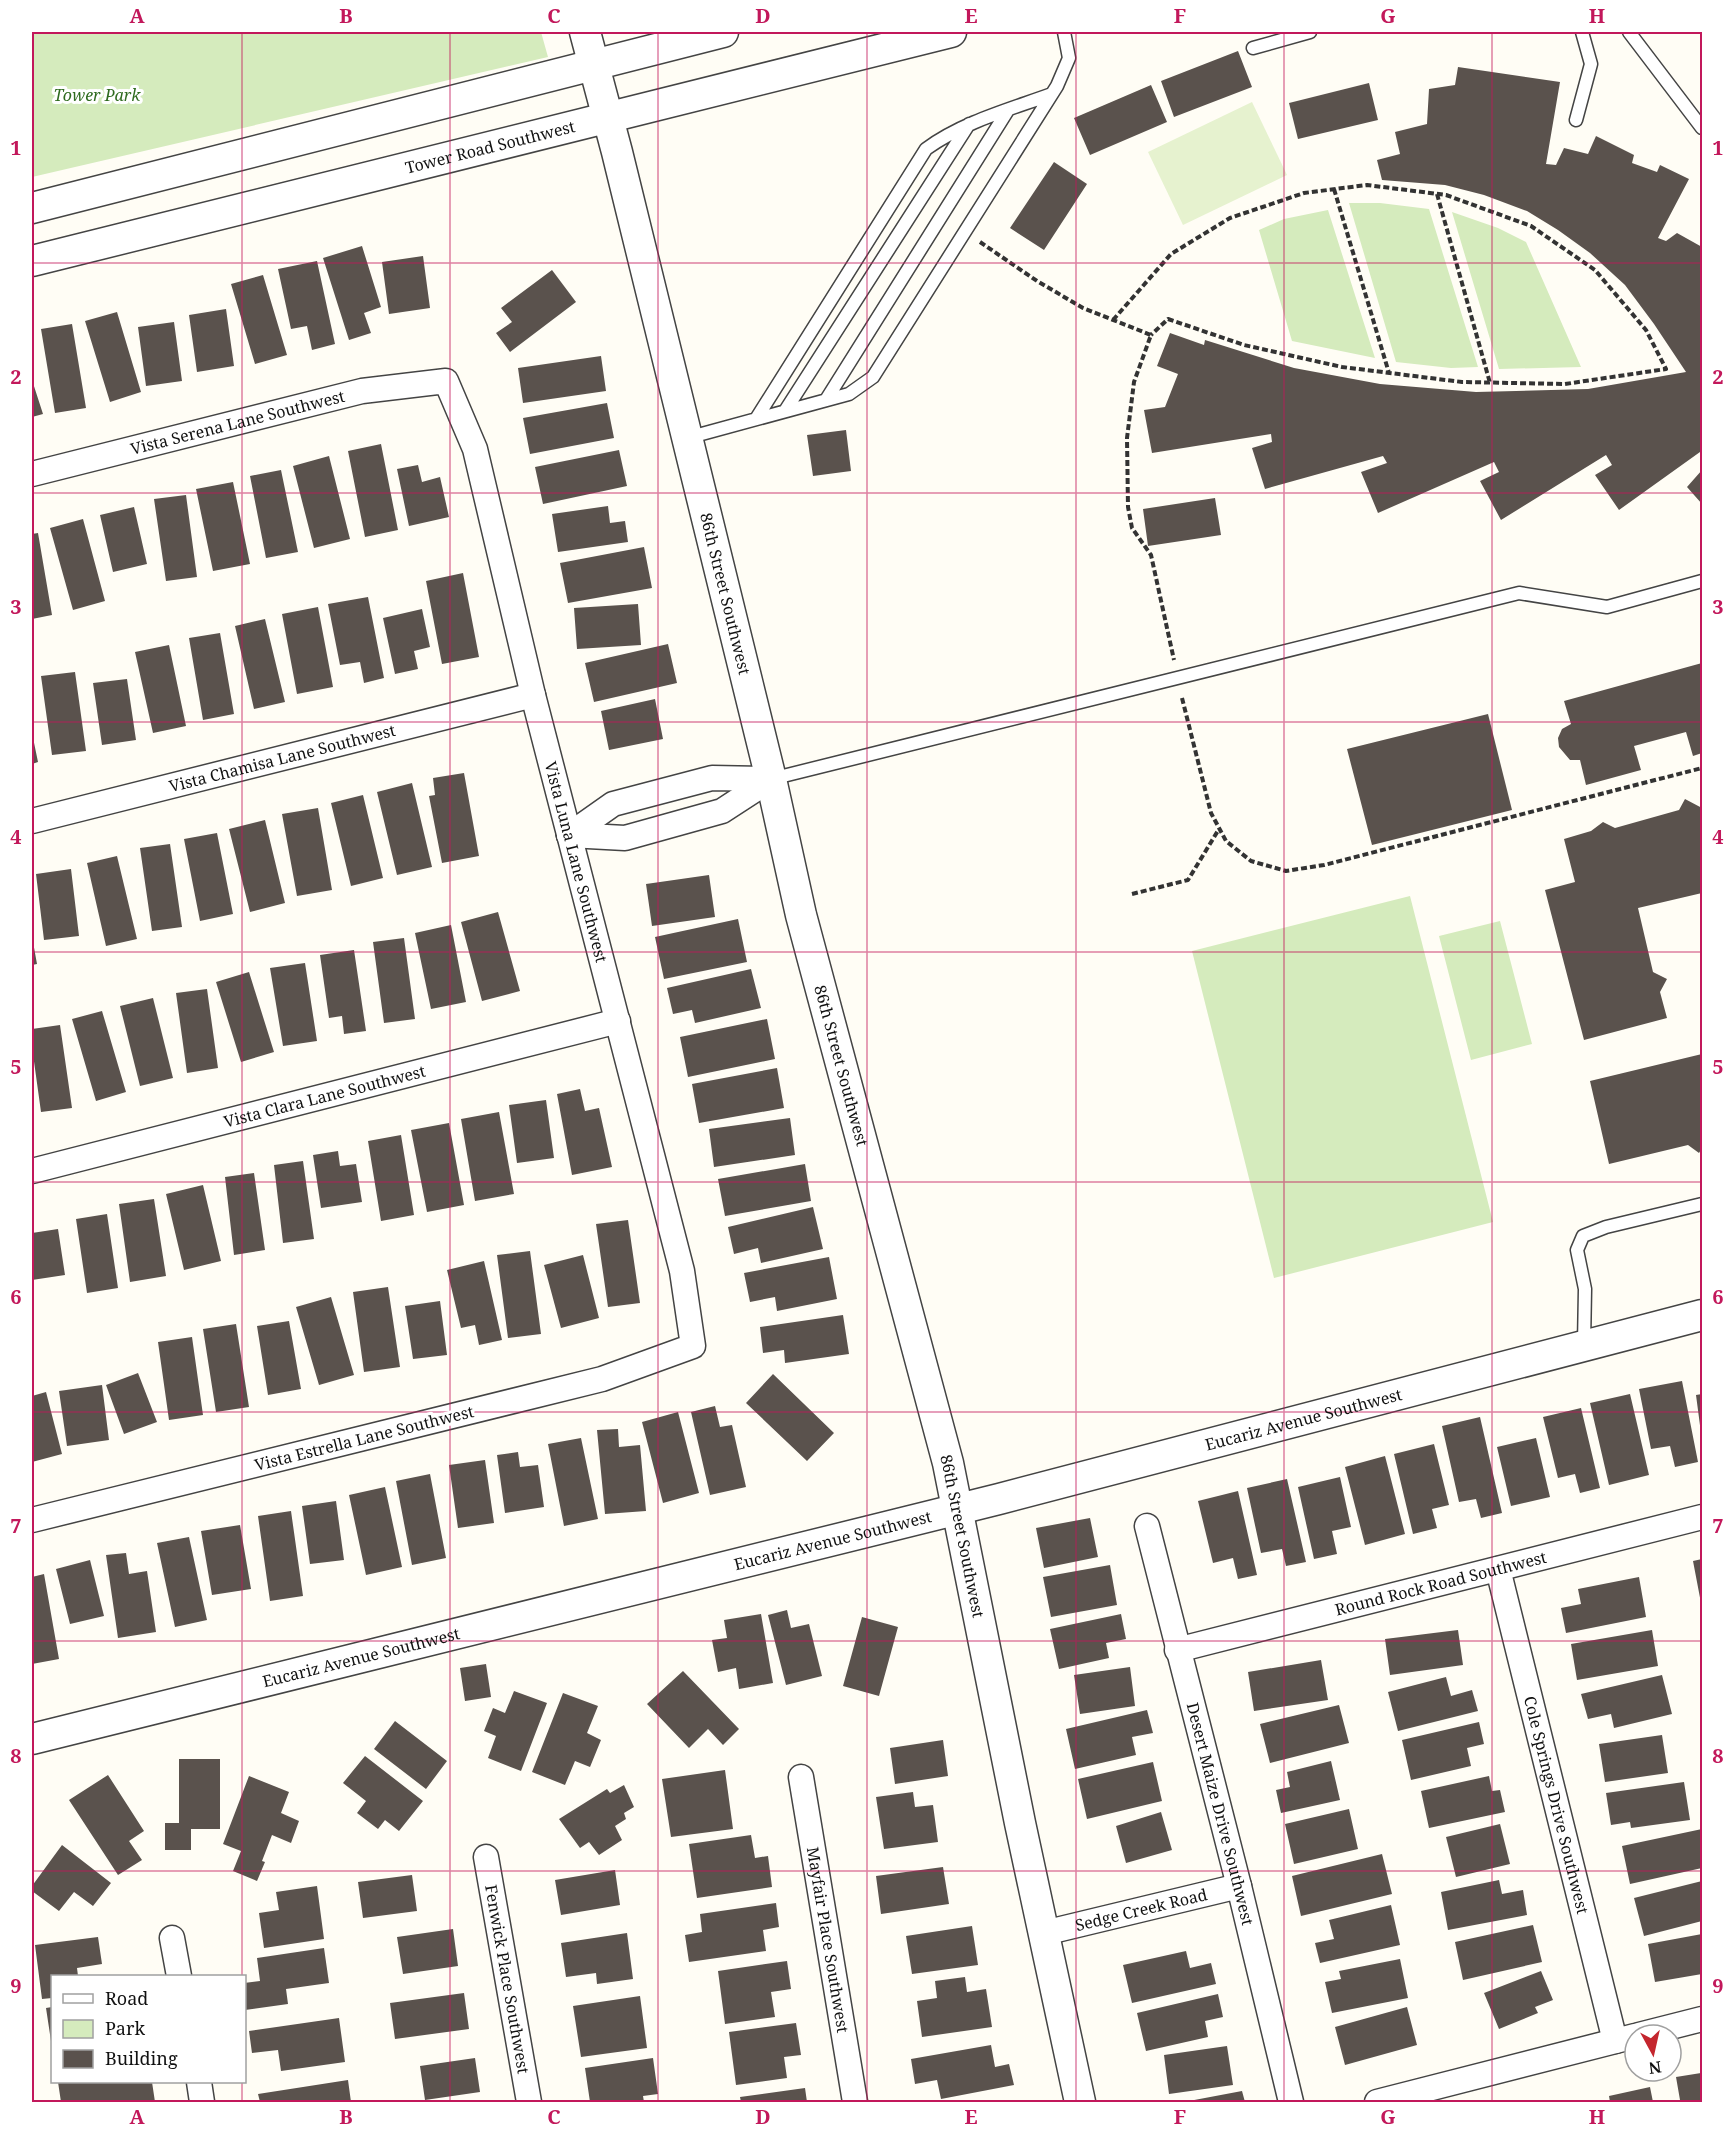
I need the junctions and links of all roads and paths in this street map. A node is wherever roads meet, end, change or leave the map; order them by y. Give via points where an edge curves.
1 (585, 32) edge
2 (723, 32) edge
3 (951, 32) edge
4 (1064, 32) edge
5 (1310, 32) edge
6 (1582, 32) edge
7 (1629, 32) edge
8 (1253, 48) dead end
9 (593, 64) junction
10 (1052, 94) junction
11 (1008, 110) junction
12 (32, 111) edge
13 (32, 118) edge
14 (609, 118) junction
15 (1576, 120) dead end
16 (969, 124) junction
17 (1702, 128) edge
18 (1334, 189) junction
19 (1437, 194) junction
20 (32, 208) edge
21 (980, 242) dead end
22 (32, 261) edge
23 (1113, 320) junction
24 (1151, 335) junction
25 (1389, 373) junction
26 (446, 381) joint
27 (1490, 383) junction
28 (826, 400) junction
29 (785, 411) junction
30 (756, 419) junction
31 (687, 438) junction
32 (32, 474) edge
33 (1702, 581) edge
34 (1175, 664) dead end
35 (533, 695) junction
36 (1182, 697) dead end
37 (1702, 768) edge
38 (771, 779) junction
39 (32, 821) edge
40 (1219, 828) junction
41 (569, 835) junction
42 (1132, 894) dead end
43 (618, 1021) junction
44 (32, 1171) edge
45 (1702, 1204) edge
46 (1702, 1315) edge
47 (1584, 1345) junction
48 (693, 1346) joint
49 (958, 1510) junction
50 (1702, 1517) edge
51 (32, 1520) edge
52 (1147, 1526) dead end
53 (1498, 1569) junction
54 (1177, 1650) junction
55 (32, 1739) edge
56 (801, 1777) dead end
57 (486, 1857) dead end
58 (1239, 1886) junction
59 (1044, 1933) junction
60 (172, 1938) dead end
61 (179, 1975) edge
62 (1702, 2019) edge
63 (1683, 2024) edge
64 (1623, 2032) edge
65 (1623, 2040) edge
66 (199, 2083) edge
67 (202, 2103) edge
68 (529, 2103) edge
69 (855, 2103) edge
70 (1080, 2103) edge
71 (1291, 2103) edge
72 (1377, 2103) edge

1 - 9 street, 86th Street Southwest
2 - 9 street
3 - 14 street, Tower Road Southwest
4 - 10 lane via 1069,58
5 - 8 lane
6 - 15 lane via 1591,64
7 - 17 lane
9 - 14 street, 86th Street Southwest
9 - 20 street
10 - 11 lane
10 - 28 lane via 873,377 849,394
11 - 16 lane
11 - 28 lane
12 - 13 path
14 - 22 street, Tower Road Southwest
14 - 31 street, 86th Street Southwest
16 - 29 lane
16 - 30 lane via 926,149
18 - 19 path via 1367,184
18 - 23 path via 1304,193 1230,218 1171,254
18 - 25 path
19 - 27 path
19 - 27 path via 1531,226 1595,270 1646,330 1666,369 1565,384
21 - 23 path via 1074,303
23 - 24 path
24 - 25 path via 1167,319 1244,345 1342,367
24 - 34 path via 1134,382 1127,438 1128,507 1132,528 1151,555
25 - 27 path
26 - 32 street, Vista Serena Lane Southwest via 362,391
26 - 35 street, Vista Luna Lane Southwest via 475,449
28 - 29 lane
29 - 30 lane
30 - 31 lane
31 - 38 street, 86th Street Southwest
33 - 38 lane via 1607,607 1519,593
35 - 39 street, Vista Chamisa Lane Southwest
35 - 41 street, Vista Luna Lane Southwest
36 - 40 path via 1211,813
37 - 40 path via 1324,865 1286,871 1251,861 1226,841
38 - 41 street via 712,778 613,804
38 - 41 street via 722,811 624,838
38 - 49 street, 86th Street Southwest via 801,915
40 - 42 path via 1188,880
41 - 43 street, Vista Luna Lane Southwest
43 - 44 street, Vista Clara Lane Southwest
43 - 48 street, Vista Luna Lane Southwest via 682,1271
45 - 47 lane via 1583,1236 1578,1250 1585,1290
46 - 47 street, Eucariz Avenue Southwest
47 - 49 street, Eucariz Avenue Southwest
48 - 51 street, Vista Estrella Lane Southwest via 602,1379
49 - 55 street, Eucariz Avenue Southwest
49 - 59 street, 86th Street Southwest
50 - 53 street, Round Rock Road Southwest
52 - 54 street, Desert Maize Drive Southwest
53 - 54 street, Round Rock Road Southwest
53 - 64 street, Cole Springs Drive Southwest
54 - 58 street, Desert Maize Drive Southwest
56 - 69 street, Mayfair Place Southwest
57 - 68 street, Fenwick Place Southwest
58 - 59 street, Sedge Creek Road
58 - 71 street, Desert Maize Drive Southwest
59 - 70 street, 86th Street Southwest
60 - 61 street
62 - 63 street
65 - 72 street
66 - 67 street

